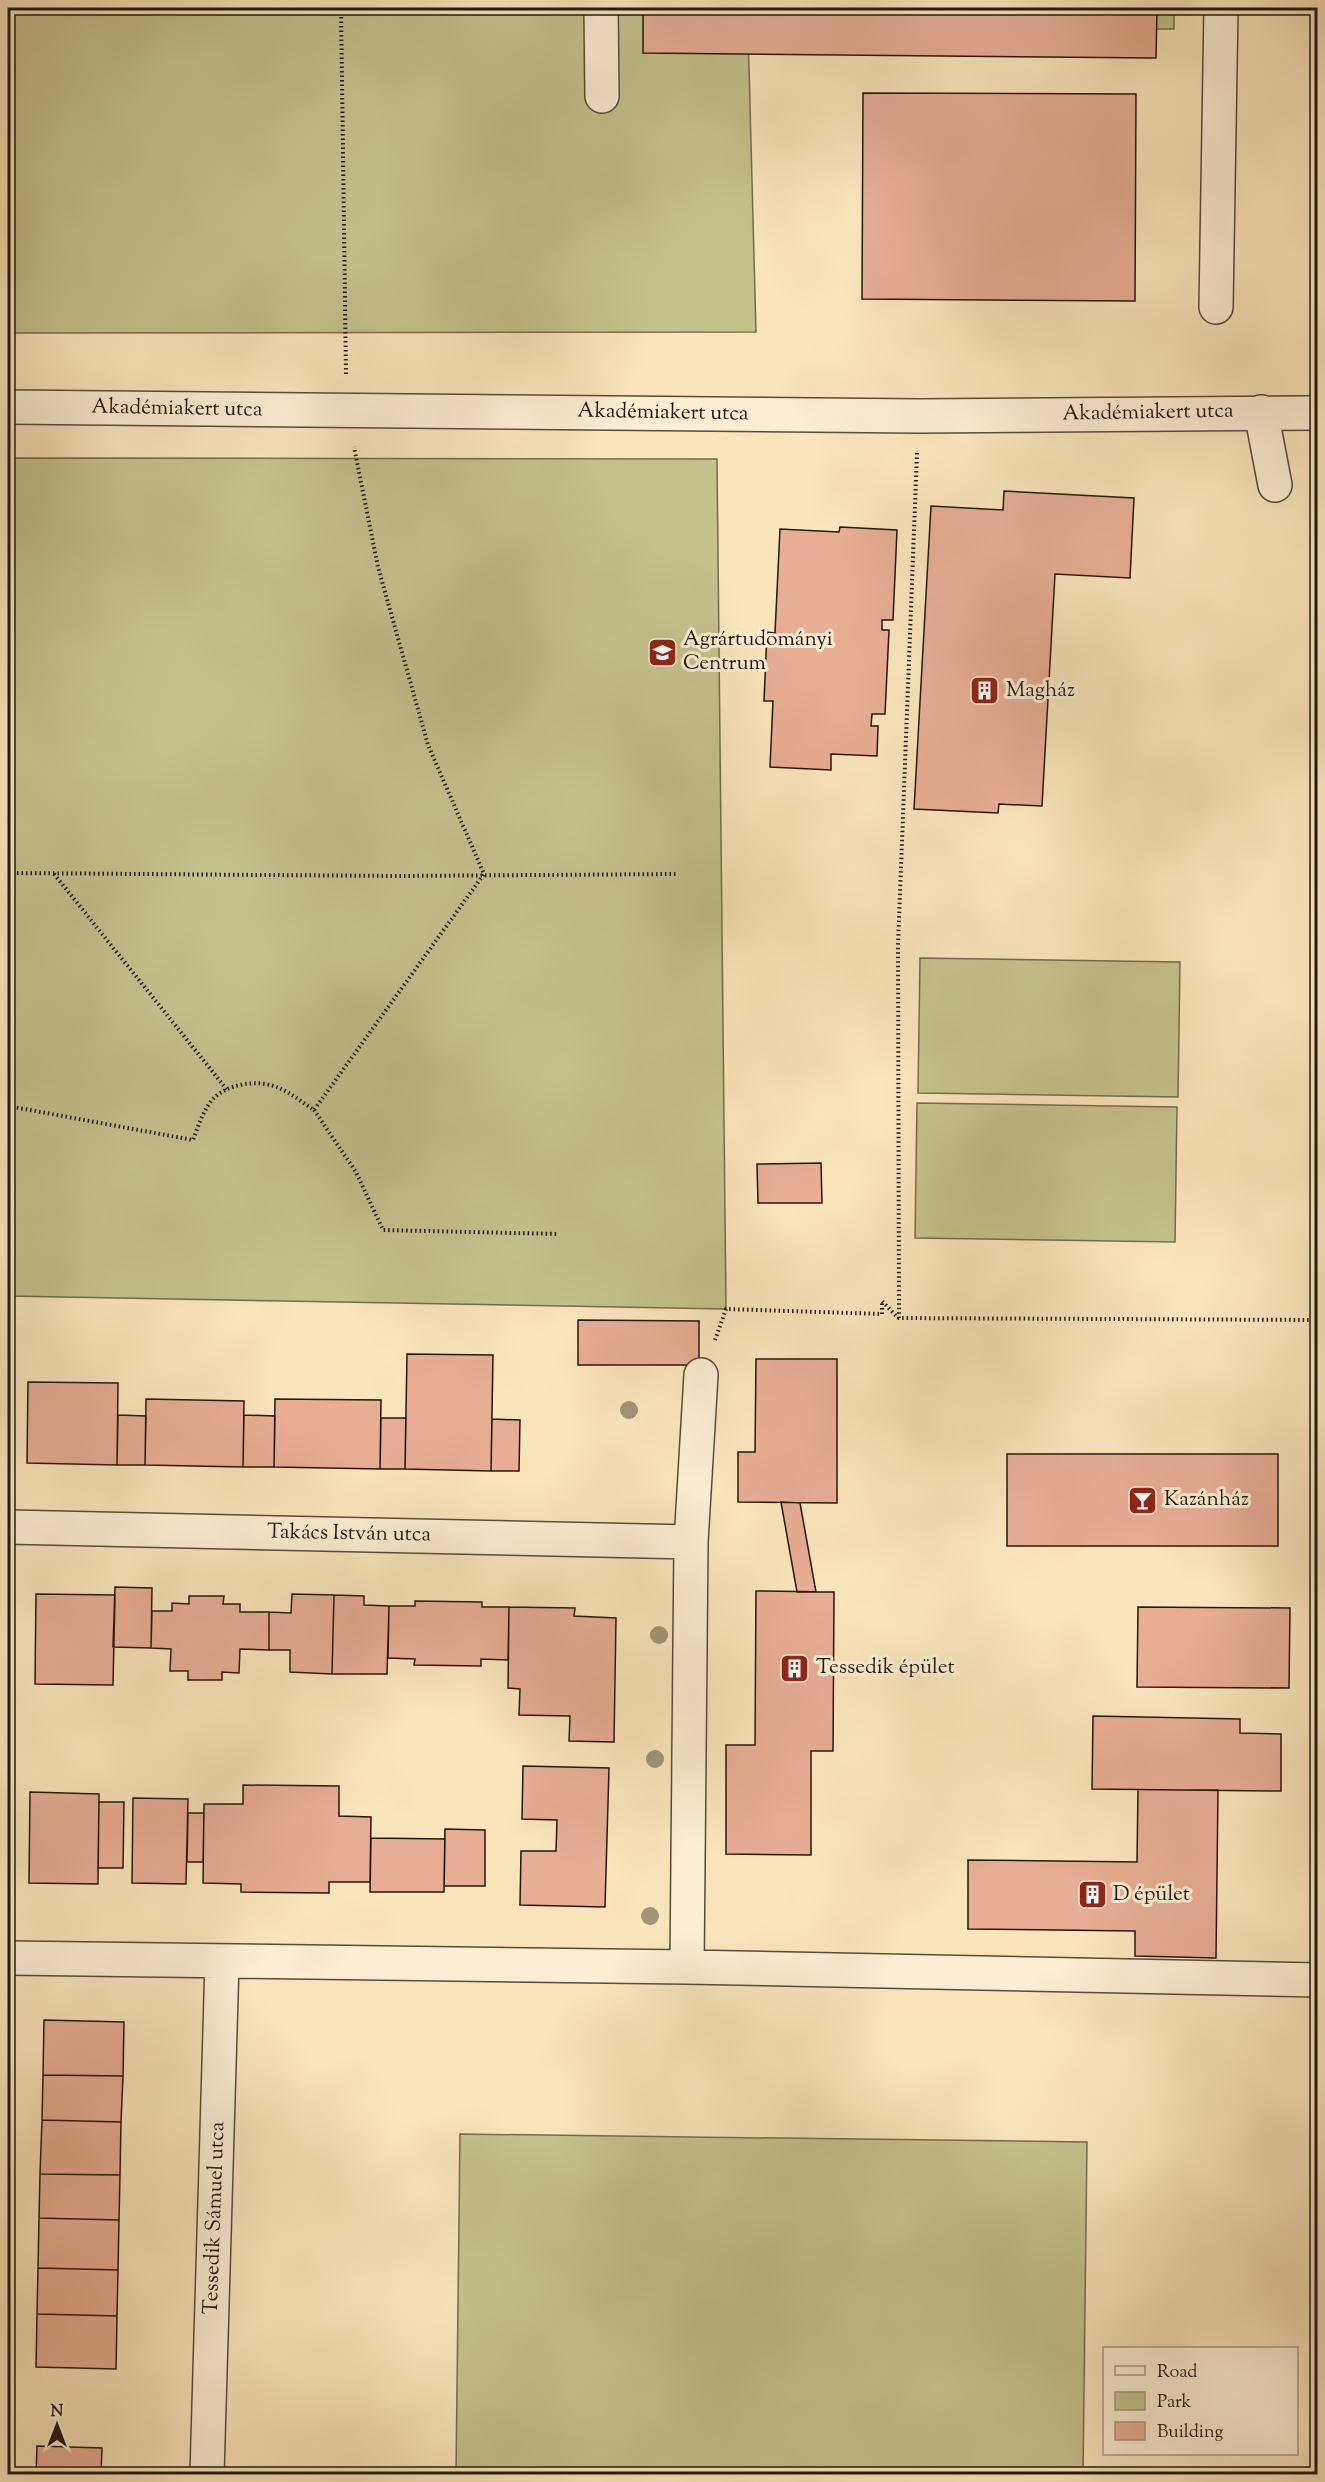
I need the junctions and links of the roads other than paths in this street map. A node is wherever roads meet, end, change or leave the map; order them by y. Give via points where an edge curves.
1 (601, 8) edge
2 (1221, 8) edge
3 (602, 96) dead end
4 (1216, 307) dead end
5 (8, 407) edge
6 (1261, 412) junction
7 (1317, 413) edge
8 (1275, 485) dead end
9 (701, 1375) road end
10 (8, 1527) edge
11 (691, 1542) junction
12 (8, 1958) edge
13 (222, 1962) junction
14 (700, 1967) junction
15 (1317, 1980) edge
16 (207, 2475) edge

1 - 3 street
2 - 4 street
5 - 6 street, Akadémiakert utca via 919,416
6 - 7 street, Akadémiakert utca
6 - 8 street
9 - 11 street
10 - 11 street, Takács István utca
11 - 14 street
12 - 13 street
13 - 14 street
13 - 16 street, Tessedik Sámuel utca
14 - 15 street

